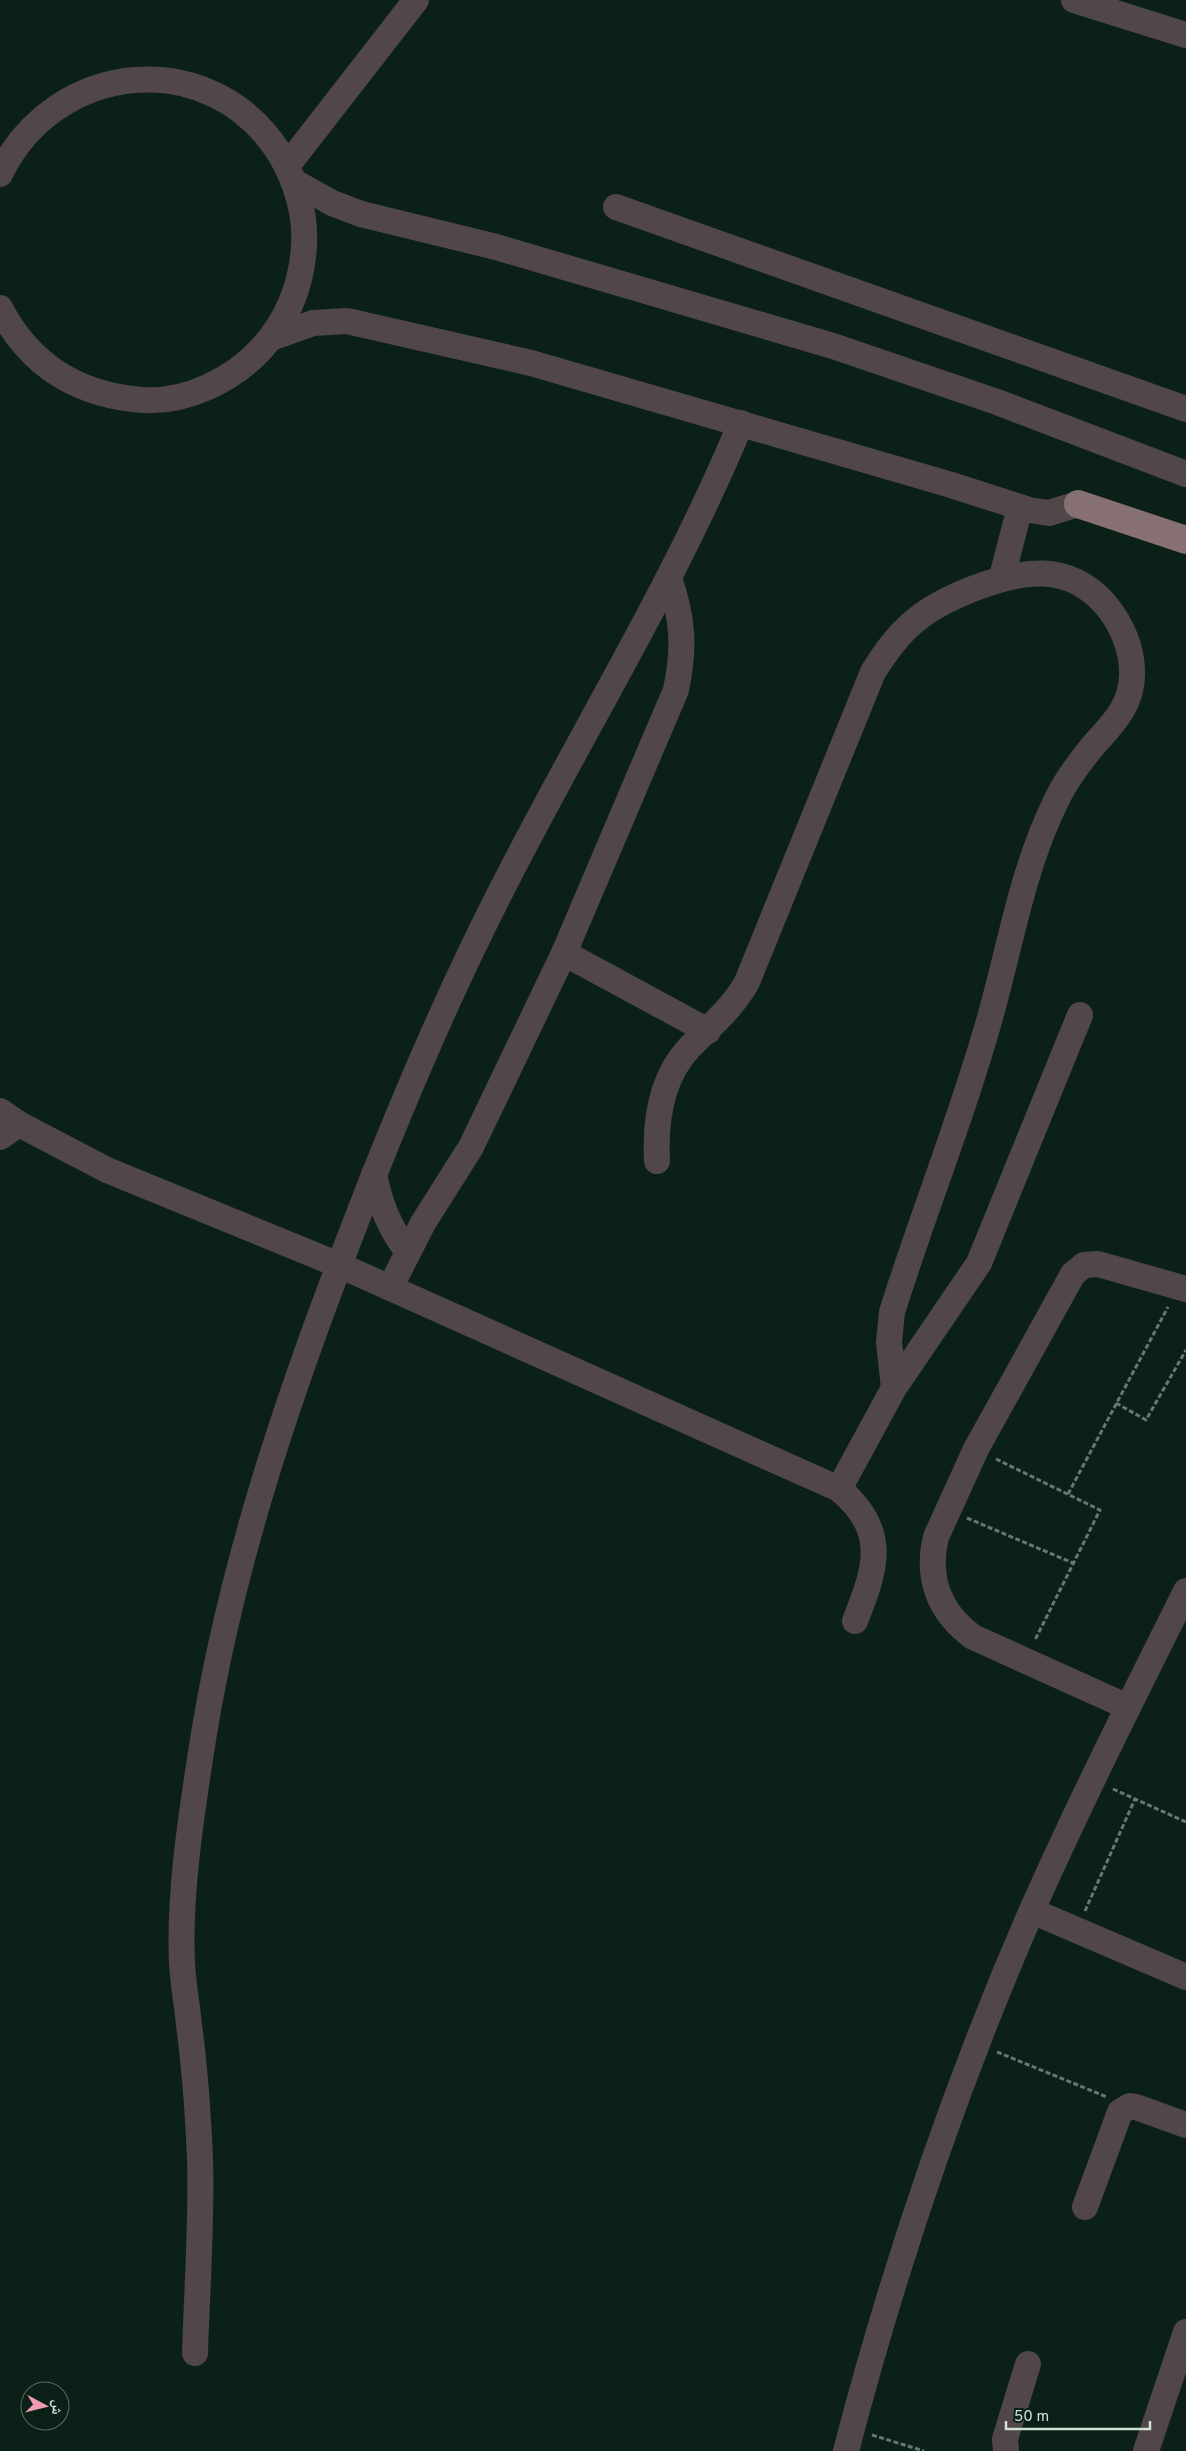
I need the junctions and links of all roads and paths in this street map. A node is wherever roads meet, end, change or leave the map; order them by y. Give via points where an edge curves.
1 (416, 0) edge
2 (1074, 0) edge
3 (1186, 35) edge
4 (0, 174) edge
5 (290, 174) junction
6 (616, 207) dead end
7 (0, 308) edge
8 (271, 338) junction
9 (1186, 409) edge
10 (741, 423) junction
11 (1186, 474) edge
12 (1078, 504) joint
13 (1020, 507) junction
14 (1186, 540) edge
15 (669, 578) junction
16 (1002, 578) junction
17 (564, 953) junction
18 (1080, 1016) dead end
19 (708, 1031) junction
20 (6, 1124) edge
21 (657, 1161) dead end
22 (374, 1174) junction
23 (407, 1251) junction
24 (339, 1265) junction
25 (390, 1288) junction
26 (1182, 1288) edge
27 (1186, 1350) edge
28 (894, 1388) junction
29 (1116, 1403) junction
30 (976, 1450) junction
31 (839, 1489) junction
32 (1068, 1494) junction
33 (948, 1510) junction
34 (1073, 1563) junction
35 (1186, 1591) edge
36 (855, 1621) dead end
37 (1025, 1661) junction
38 (1128, 1707) junction
39 (1092, 1780) junction
40 (1135, 1799) junction
41 (1186, 1822) edge
42 (1032, 1911) junction
43 (1077, 1930) junction
44 (1186, 1977) edge
45 (978, 2044) junction
46 (1124, 2108) junction
47 (1186, 2125) edge
48 (1085, 2207) dead end
49 (1186, 2332) edge
50 (195, 2353) dead end
51 (1028, 2364) dead end
52 (849, 2440) edge
53 (924, 2451) edge
54 (1006, 2451) edge
55 (1146, 2451) edge

1 - 5 street
2 - 3 street
4 - 5 street via 25,134 64,101 113,82 164,80 190,86 221,99 256,125 273,144
5 - 8 street via 301,207 303,262 286,315
5 - 11 street via 332,203 360,214 496,247 833,346 997,402
6 - 9 street
7 - 8 street via 23,344 43,364 84,388 120,398 148,400 204,389 252,359
8 - 10 street via 313,323 347,321 532,363
10 - 13 street
10 - 15 street
12 - 13 street via 1049,513
12 - 14 main road
13 - 16 street
15 - 17 street via 683,633 682,662 676,690
15 - 22 street via 503,887 423,1055
16 - 19 street via 952,597 933,608 915,620 884,653 873,672 747,982 729,1010
16 - 28 street via 1029,572 1049,574 1069,579 1092,592 1112,612 1125,636 1132,678 1130,692 1118,718 1082,760 1058,796 1026,880 988,1023 892,1312 888,1342
17 - 19 street
17 - 23 street via 471,1147
18 - 28 street via 979,1264
19 - 21 street via 688,1050 668,1084 657,1122
20 - 24 street via 107,1170
22 - 23 street via 384,1215
22 - 24 street
23 - 25 street
24 - 25 street
24 - 50 street via 286,1412 242,1554 220,1648 198,1771 184,1900 182,1964 196,2079 200,2165
25 - 31 street
26 - 29 path
26 - 30 street via 1098,1264 1091,1263 1078,1269 1068,1281
27 - 29 path via 1146,1420
28 - 31 street
29 - 32 path
30 - 32 path
30 - 33 street
31 - 36 street via 851,1499 867,1523 874,1550 872,1578
32 - 34 path via 1100,1510
33 - 34 path
33 - 37 street via 936,1537 931,1566 943,1607 961,1629 973,1637
34 - 37 path
35 - 38 street
37 - 38 street
38 - 39 street
39 - 40 path
39 - 42 street
40 - 41 path
40 - 43 path
42 - 43 street
42 - 45 street
43 - 44 street
45 - 46 path via 1086,2086
45 - 52 street via 911,2230
46 - 47 street via 1136,2107
46 - 48 street
49 - 55 street
51 - 54 street via 1005,2439
52 - 53 path

